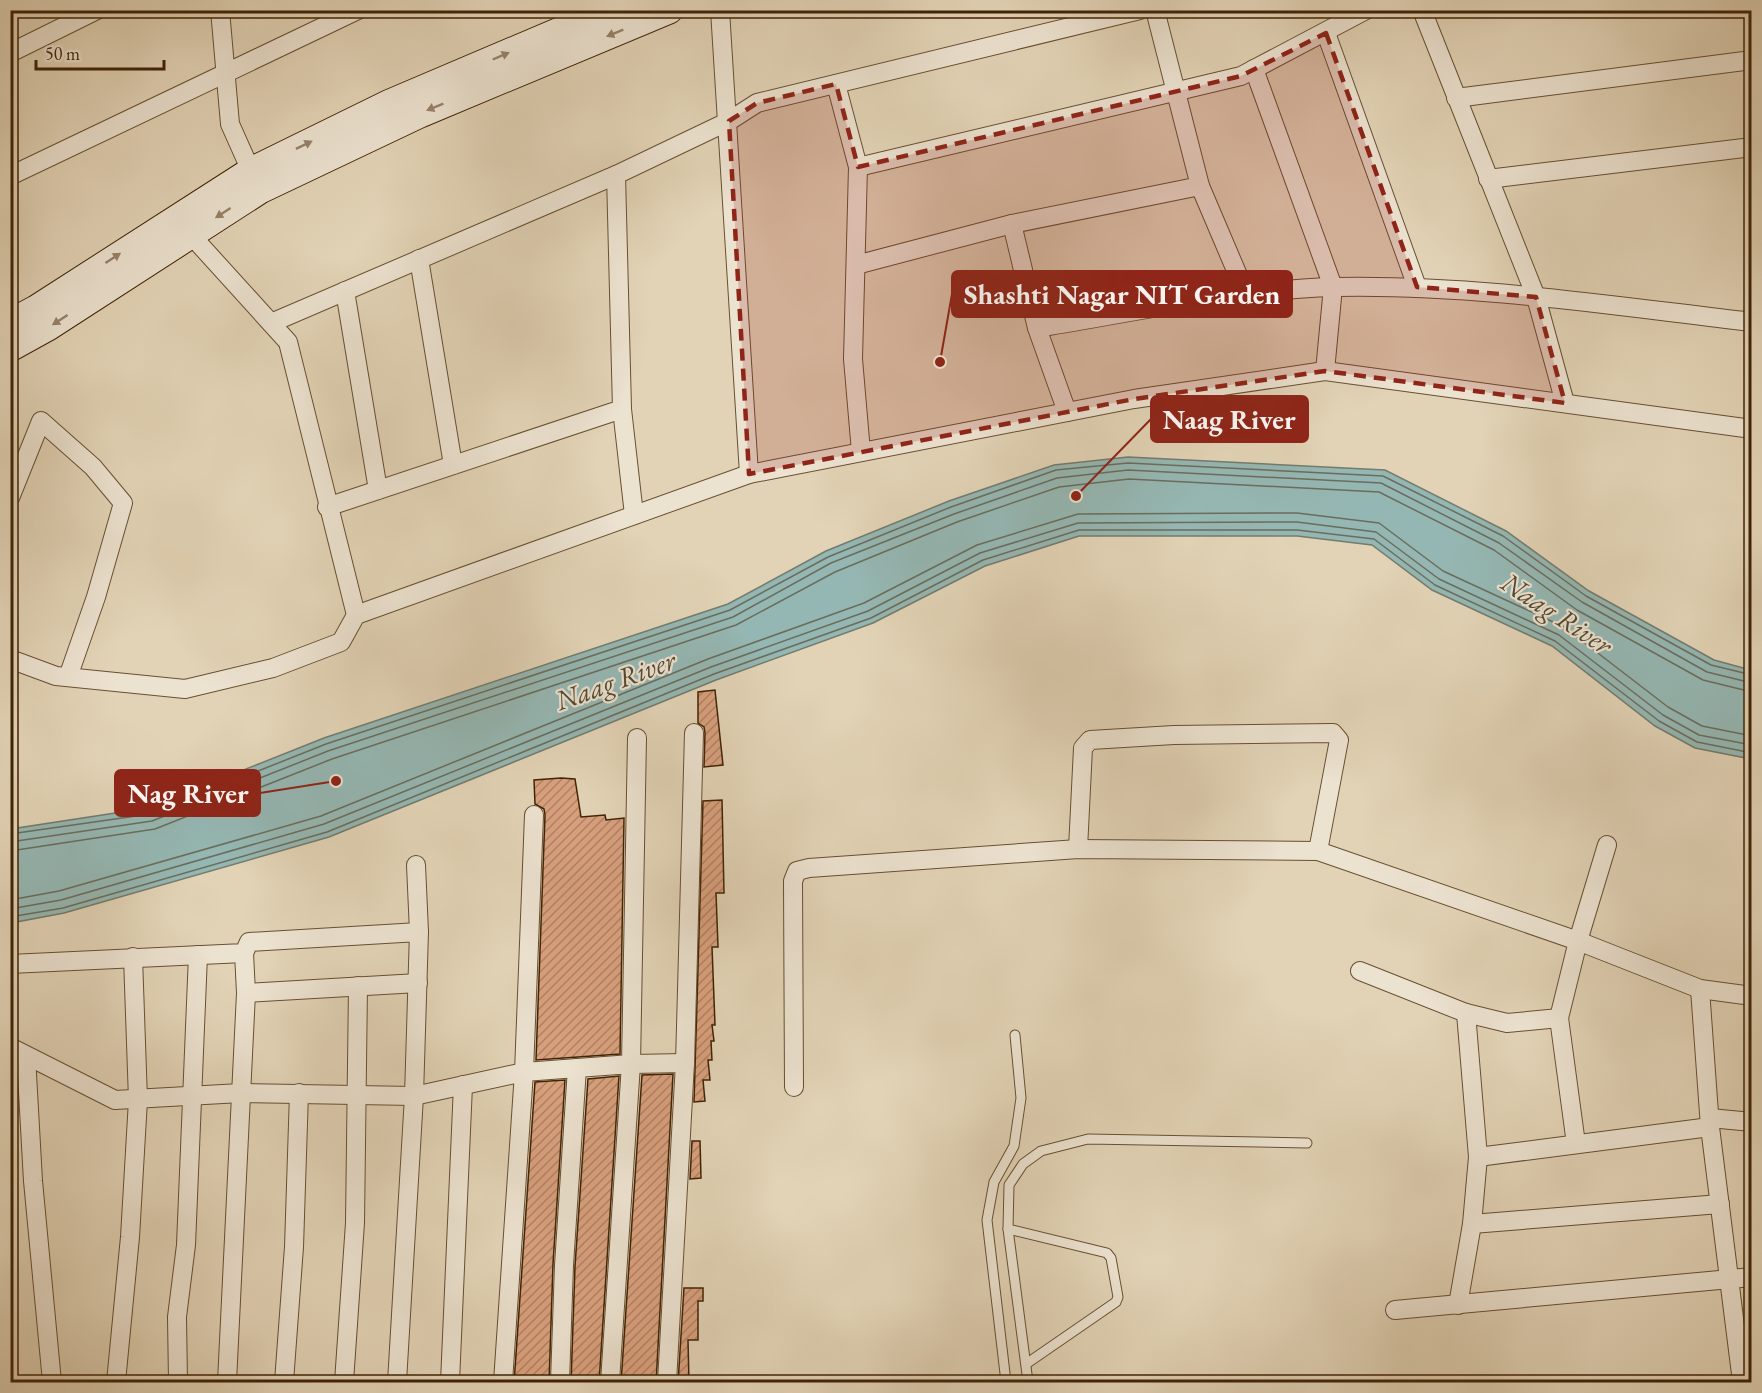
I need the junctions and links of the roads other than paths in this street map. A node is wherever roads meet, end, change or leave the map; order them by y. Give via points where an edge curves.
1 (97, 10) edge
2 (220, 10) edge
3 (358, 10) edge
4 (609, 10) edge
5 (669, 10) edge
6 (720, 10) edge
7 (1140, 10) edge
8 (1155, 10) edge
9 (1366, 10) edge
10 (1422, 10) edge
11 (74, 16) edge
12 (1326, 33) junction
13 (10, 53) edge
14 (1752, 60) edge
15 (1254, 69) junction
16 (226, 73) junction
17 (836, 84) junction
18 (1174, 92) junction
19 (1456, 98) junction
20 (729, 121) junction
21 (1752, 147) edge
22 (858, 167) junction
23 (616, 175) junction
24 (10, 176) edge
25 (1488, 179) junction
26 (256, 180) junction
27 (1200, 186) junction
28 (1012, 224) junction
29 (191, 235) junction
30 (419, 259) junction
31 (856, 265) junction
32 (1333, 287) junction
33 (1417, 287) junction
34 (345, 291) junction
35 (1246, 294) junction
36 (1536, 297) junction
37 (271, 322) junction
38 (1752, 322) edge
39 (10, 323) edge
40 (1037, 328) junction
41 (10, 348) edge
42 (1325, 371) junction
43 (1565, 403) junction
44 (622, 409) junction
45 (1066, 412) junction
46 (1752, 429) edge
47 (861, 452) junction
48 (453, 465) junction
49 (749, 474) junction
50 (378, 490) junction
51 (10, 498) edge
52 (327, 507) junction
53 (634, 515) junction
54 (356, 615) junction
55 (10, 659) edge
56 (68, 677) junction
57 (694, 733) dead end
58 (637, 738) dead end
59 (534, 815) dead end
60 (1607, 846) dead end
61 (1078, 849) junction
62 (1318, 851) junction
63 (416, 865) dead end
64 (419, 932) junction
65 (1578, 941) junction
66 (244, 953) junction
67 (198, 955) junction
68 (133, 957) junction
69 (10, 964) edge
70 (1359, 971) dead end
71 (418, 983) junction
72 (358, 986) junction
73 (1700, 989) junction
74 (246, 993) junction
75 (1752, 996) edge
76 (1467, 1013) junction
77 (1559, 1018) junction
78 (1015, 1035) dead end
79 (18, 1051) edge
80 (685, 1063) junction
81 (631, 1064) junction
82 (577, 1068) junction
83 (524, 1072) junction
84 (463, 1085) junction
85 (794, 1087) dead end
86 (241, 1093) junction
87 (299, 1094) junction
88 (357, 1095) junction
89 (414, 1096) junction
90 (193, 1097) junction
91 (138, 1100) junction
92 (1710, 1122) junction
93 (1752, 1122) edge
94 (1307, 1143) dead end
95 (1576, 1144) junction
96 (1478, 1157) junction
97 (1720, 1204) junction
98 (1472, 1224) junction
99 (1008, 1229) junction
100 (1752, 1277) edge
101 (1730, 1279) junction
102 (1458, 1305) junction
103 (1395, 1310) dead end
104 (1026, 1364) junction
105 (52, 1383) edge
106 (116, 1383) edge
107 (177, 1383) edge
108 (227, 1383) edge
109 (284, 1383) edge
110 (344, 1383) edge
111 (397, 1383) edge
112 (450, 1383) edge
113 (503, 1383) edge
114 (560, 1383) edge
115 (610, 1383) edge
116 (667, 1383) edge
117 (1006, 1383) edge
118 (1028, 1383) edge
119 (1743, 1383) edge

1 - 11 street
2 - 16 street
3 - 16 street
26 -> 4 main road via 390,103
5 -> 26 main road
6 - 20 street
7 - 17 street
8 - 18 street
9 - 12 street
10 - 19 street
11 - 13 street
12 - 15 street
12 - 33 street
14 - 19 street
15 - 18 street via 1241,76
15 - 32 street
16 - 24 street
16 - 26 street via 230,124
17 - 20 street via 757,103
17 - 22 street
18 - 22 street
18 - 27 street
19 - 25 street
20 - 23 street
20 - 49 street
21 - 25 street
22 - 31 street
23 - 30 street
23 - 44 street
25 - 36 street
26 -> 29 main road
39 -> 26 main road
27 - 28 street
27 - 35 street
28 - 31 street
28 - 40 street
29 - 37 street
29 -> 41 main road
30 - 34 street
30 - 48 street
31 - 47 street via 853,359
32 - 33 street
32 - 35 street
32 - 42 street
33 - 36 street
34 - 37 street
34 - 50 street
35 - 40 street
36 - 38 street
36 - 43 street
37 - 52 street via 288,342
40 - 45 street
42 - 43 street
42 - 45 street
43 - 46 street
44 - 48 street
44 - 53 street
45 - 47 street
47 - 49 street
48 - 50 street
49 - 53 street
50 - 52 street
51 - 56 street via 41,421 93,467 123,503
52 - 54 street
53 - 54 street
54 - 56 street via 341,642 273,668 185,689
55 - 56 street
57 - 80 street
58 - 81 street
59 - 83 street
60 - 65 street
61 - 62 street
61 - 62 street via 1083,748 1089,740 1334,733 1339,740
61 - 85 street via 797,871 793,881
62 - 65 street
63 - 64 street
64 - 66 street via 249,942
64 - 71 street
65 - 73 street
65 - 77 street
66 - 67 street
66 - 74 street
67 - 68 street
67 - 90 street
68 - 69 street
68 - 91 street
70 - 76 street
71 - 72 street
71 - 89 street
72 - 74 street
72 - 88 street
73 - 75 street
73 - 92 street
74 - 86 street
76 - 77 street via 1507,1023
76 - 96 street
77 - 95 street
78 - 117 lane via 1021,1098 1014,1146 994,1182 987,1220
79 - 91 street via 115,1100
79 - 105 street
80 - 81 street
80 - 116 street
81 - 82 street
81 - 115 street
82 - 83 street
82 - 114 street
83 - 84 street
83 - 113 street
84 - 89 street
84 - 112 street
86 - 87 street
86 - 90 street
86 - 108 street
87 - 88 street
87 - 109 street
88 - 89 street
88 - 110 street via 355,1222
89 - 111 street
90 - 91 street
90 - 107 street via 186,1245 177,1317
91 - 106 street
92 - 93 street
92 - 95 street
92 - 97 street
94 - 99 lane via 1088,1139 1041,1151 1023,1164 1009,1185
95 - 96 street
96 - 98 street
97 - 98 street
97 - 101 street
98 - 102 street
99 - 104 lane
99 - 104 lane via 1107,1253 1118,1297
100 - 101 street
101 - 102 street
101 - 119 street
102 - 103 street
104 - 118 lane

